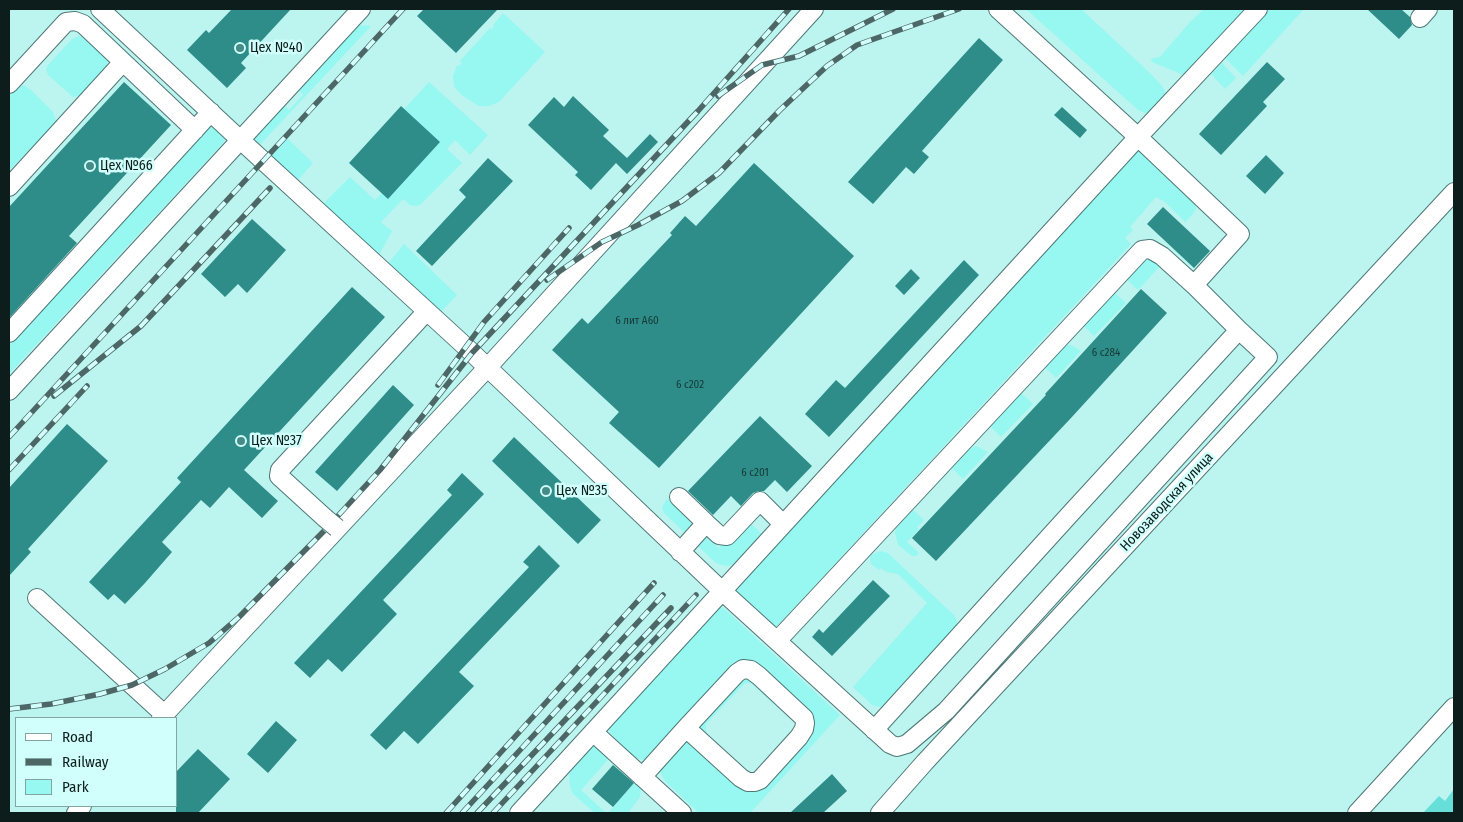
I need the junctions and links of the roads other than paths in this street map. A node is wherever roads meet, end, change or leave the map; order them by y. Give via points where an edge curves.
1 (100, 9) edge
2 (361, 9) edge
3 (814, 9) edge
4 (998, 9) edge
5 (1258, 9) edge
6 (123, 62) junction
7 (9, 84) edge
8 (210, 112) junction
9 (195, 130) junction
10 (1138, 137) junction
11 (240, 140) junction
12 (9, 187) edge
13 (1454, 192) edge
14 (1194, 285) junction
15 (427, 311) junction
16 (1239, 330) junction
17 (9, 333) edge
18 (487, 368) junction
19 (9, 391) edge
20 (679, 497) dead end
21 (706, 523) junction
22 (783, 524) junction
23 (333, 525) junction
24 (680, 552) junction
25 (722, 590) junction
26 (37, 598) dead end
27 (777, 641) junction
28 (1454, 707) edge
29 (163, 716) edge
30 (686, 728) junction
31 (874, 730) junction
32 (593, 732) junction
33 (642, 777) junction
34 (519, 813) edge
35 (682, 813) edge
36 (880, 813) edge
37 (1358, 813) edge

1 - 8 street
2 - 11 street
3 - 18 street
4 - 10 street
5 - 10 street
6 - 7 street via 82,24 66,22
6 - 9 street
6 - 12 street
8 - 9 street
8 - 11 street
9 - 17 street
10 - 14 street via 1240,234
10 - 22 street
11 - 15 street
11 - 19 street
13 - 36 street, Новозаводская улица
14 - 16 street
14 - 27 street via 1162,256 1150,249 1142,250
15 - 18 street
15 - 23 street via 280,470 279,476
16 - 31 street
16 - 31 street via 1268,357 953,704 907,744 898,747
18 - 23 street
18 - 24 street
20 - 21 street
21 - 22 street via 719,535 727,536 760,501
21 - 24 street
22 - 25 street
23 - 29 street
24 - 25 street
25 - 27 street
25 - 32 street
26 - 29 street
27 - 31 street
28 - 37 street
30 - 30 street via 743,669 759,676 804,718 805,723 799,737 755,782 741,778
30 - 33 street
32 - 33 street
32 - 34 street
33 - 35 street

